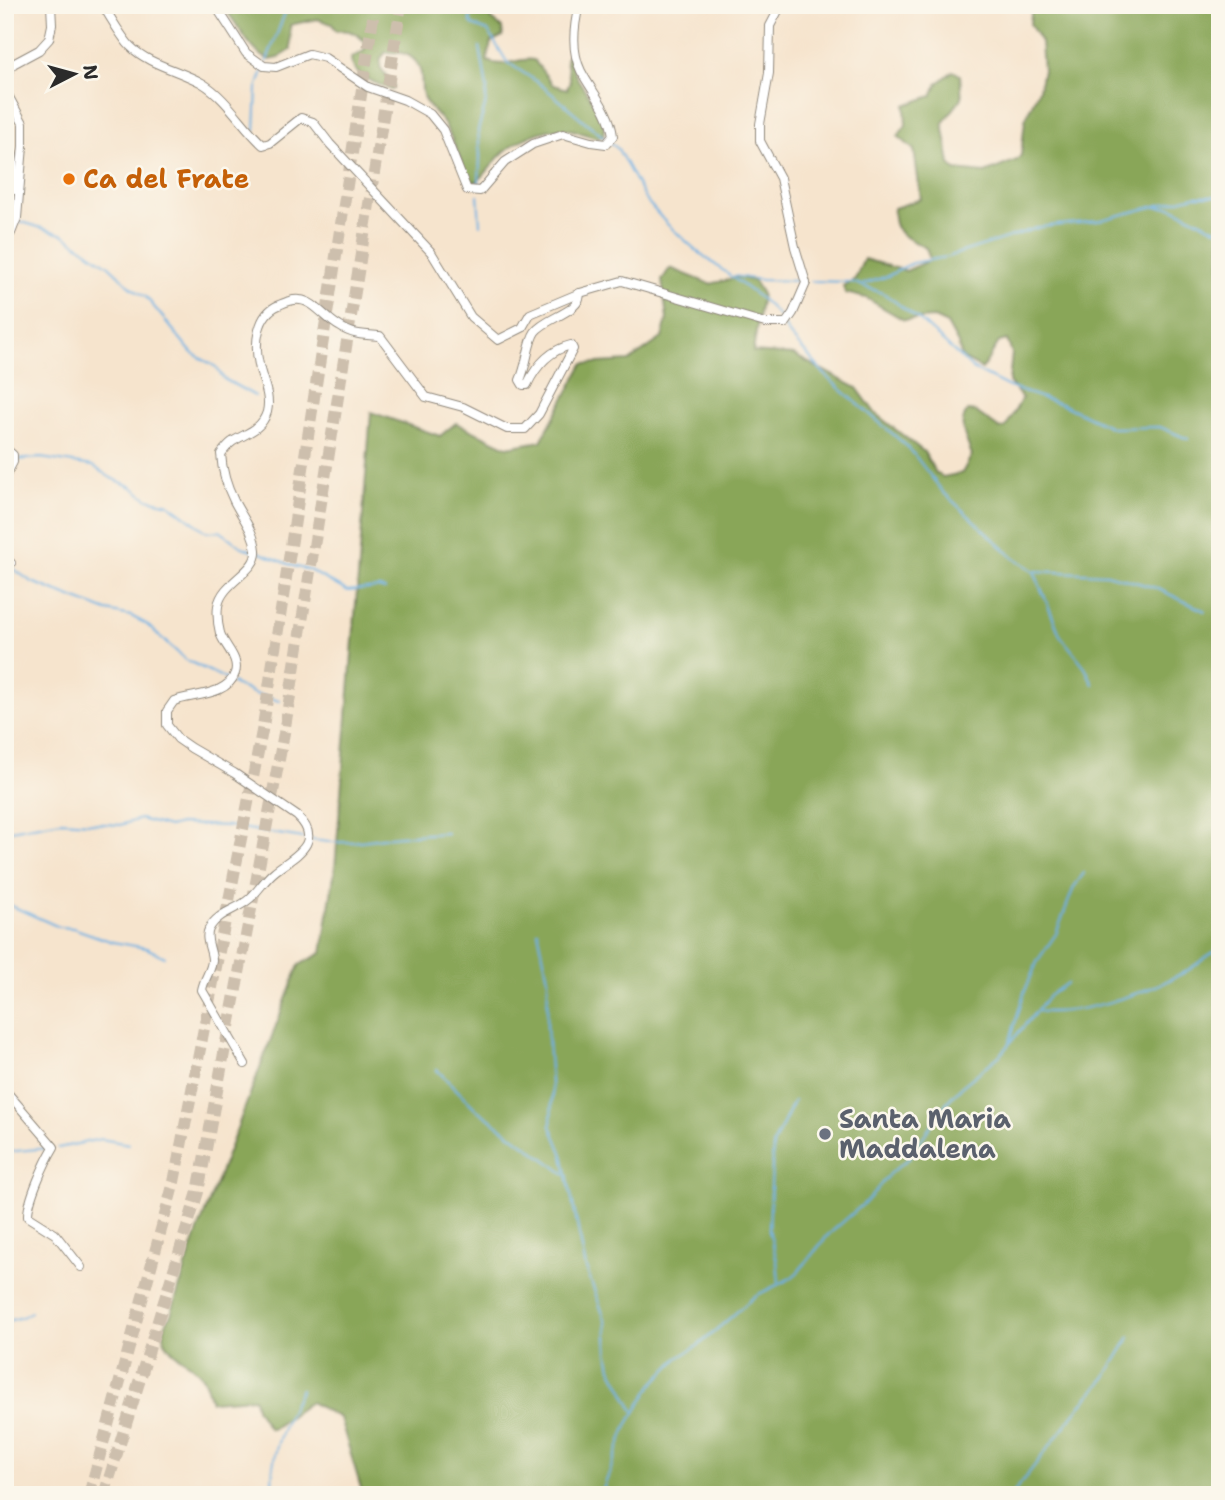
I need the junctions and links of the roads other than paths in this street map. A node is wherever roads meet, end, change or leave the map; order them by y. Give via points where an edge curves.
1 (6, 5) edge
2 (51, 5) edge
3 (103, 5) edge
4 (212, 5) edge
5 (579, 5) edge
6 (781, 5) edge
7 (5, 18) edge
8 (5, 78) edge
9 (5, 90) edge
10 (5, 129) edge
11 (18, 203) junction
12 (5, 238) edge
13 (580, 293) junction
14 (5, 448) edge
15 (5, 477) edge
16 (245, 1064) dead end
17 (5, 1090) edge
18 (80, 1267) dead end

1 - 7 street
2 - 8 street via 49,39 13,64
3 - 13 street via 129,45 203,84 263,145 301,118 313,122 430,252 471,317 499,340 522,328 530,314
4 - 5 street via 246,53 264,66 276,67 309,54 325,58 368,87 430,114 443,130 467,190 480,191 505,162 533,144 563,134 591,142 609,141 612,127 577,62 574,24
6 - 13 street via 770,26 760,141 780,178 806,283 793,313 782,323 765,323 622,281
9 - 11 street via 23,123
10 - 11 street
11 - 12 street via 17,218
13 - 16 street via 575,306 534,333 520,380 523,385 545,359 561,348 571,345 573,349 539,414 525,429 507,429 463,407 426,397 380,336 341,328 310,303 291,300 264,316 257,349 269,401 266,415 221,454 233,500 254,538 256,553 252,564 224,589 218,605 221,635 235,661 235,673 215,691 174,701 167,711 167,725 178,738 306,825 304,849 208,930 211,968 202,990
14 - 15 street via 13,459
17 - 18 street via 54,1147 27,1206 28,1217 55,1234

